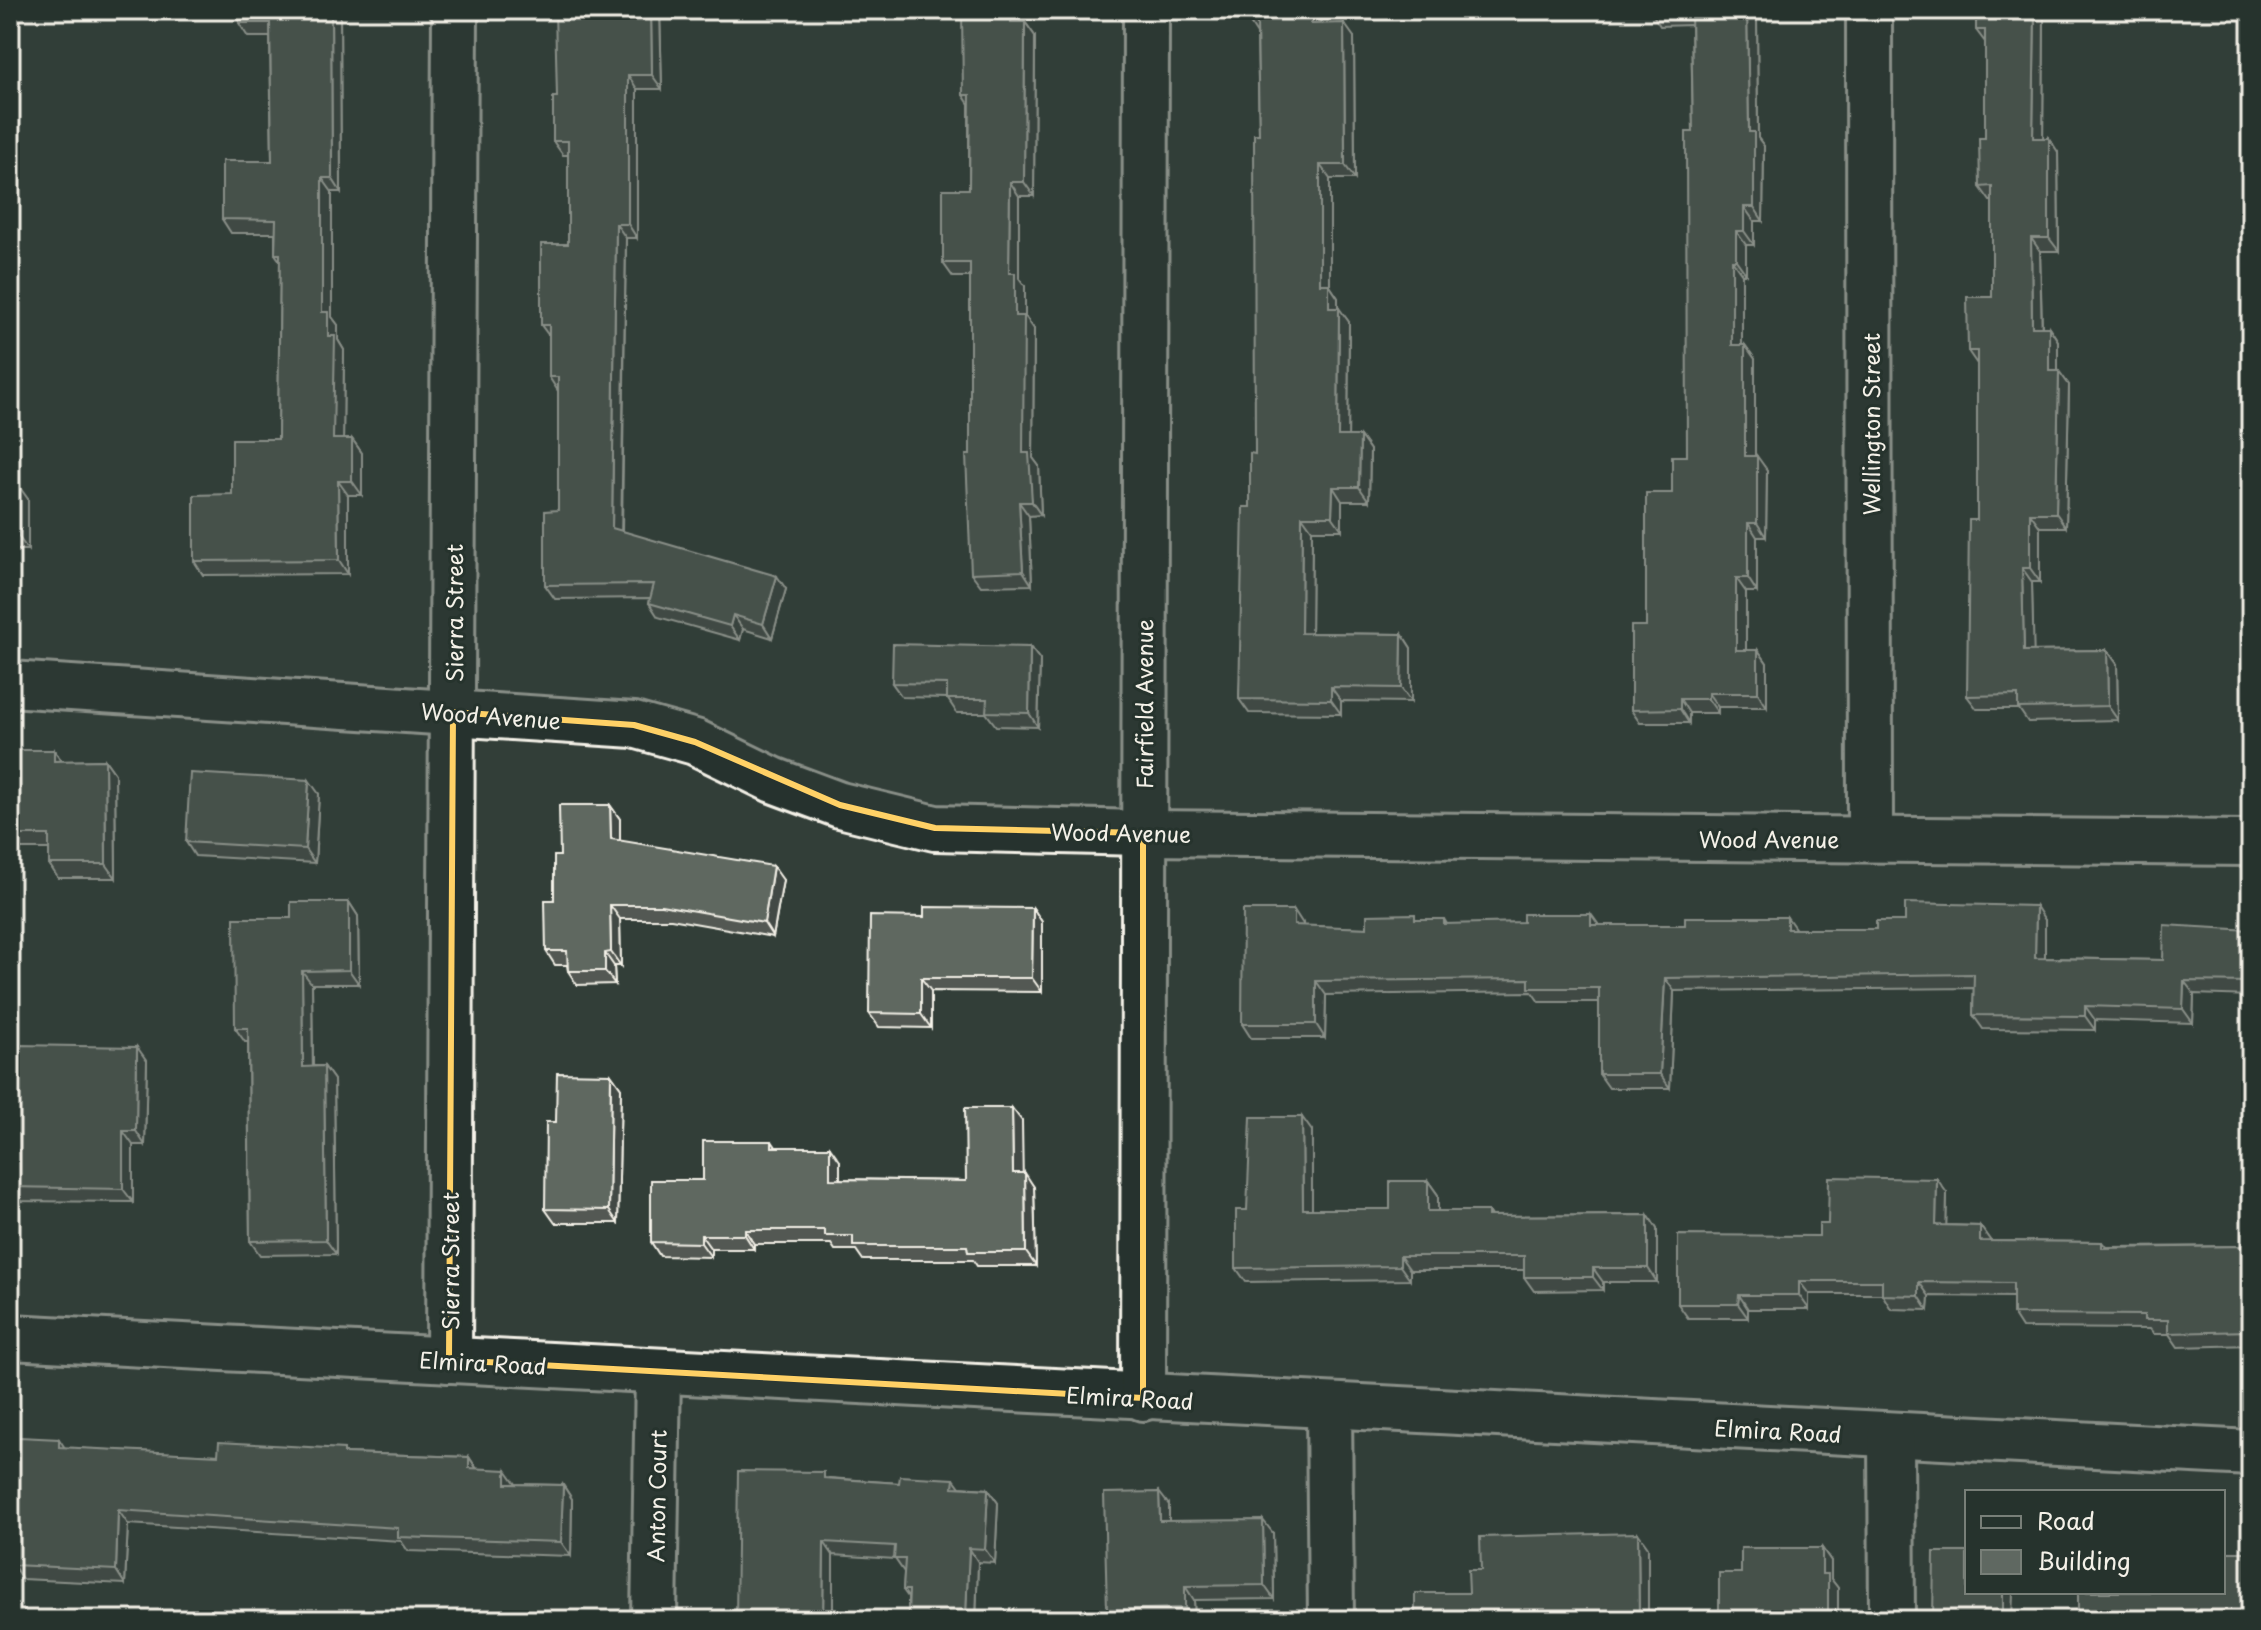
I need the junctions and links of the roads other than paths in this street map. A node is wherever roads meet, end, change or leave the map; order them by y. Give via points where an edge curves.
1 (455, 10) edge
2 (1146, 10) edge
3 (1869, 10) edge
4 (10, 684) edge
5 (453, 712) junction
6 (1143, 833) junction
7 (1870, 839) junction
8 (2251, 843) edge
9 (10, 1337) edge
10 (449, 1360) junction
11 (658, 1371) junction
12 (1143, 1398) junction
13 (1329, 1407) junction
14 (1891, 1435) junction
15 (2251, 1453) edge
16 (654, 1620) edge
17 (1331, 1620) edge
18 (1892, 1620) edge

1 - 5 street, Sierra Street
2 - 6 street, Fairfield Avenue
3 - 7 street, Wellington Street
4 - 5 street, Wood Avenue
5 - 6 street, Wood Avenue via 634,725 695,742 840,805 935,828
5 - 10 street, Sierra Street
6 - 7 street, Wood Avenue
6 - 12 street, Fairfield Avenue
7 - 8 street, Wood Avenue
9 - 10 street, Elmira Road
10 - 11 street, Elmira Road
11 - 12 street, Elmira Road
11 - 16 street, Anton Court
12 - 13 street, Elmira Road
13 - 14 street, Elmira Road
13 - 17 street
14 - 15 street, Elmira Road
14 - 18 street

